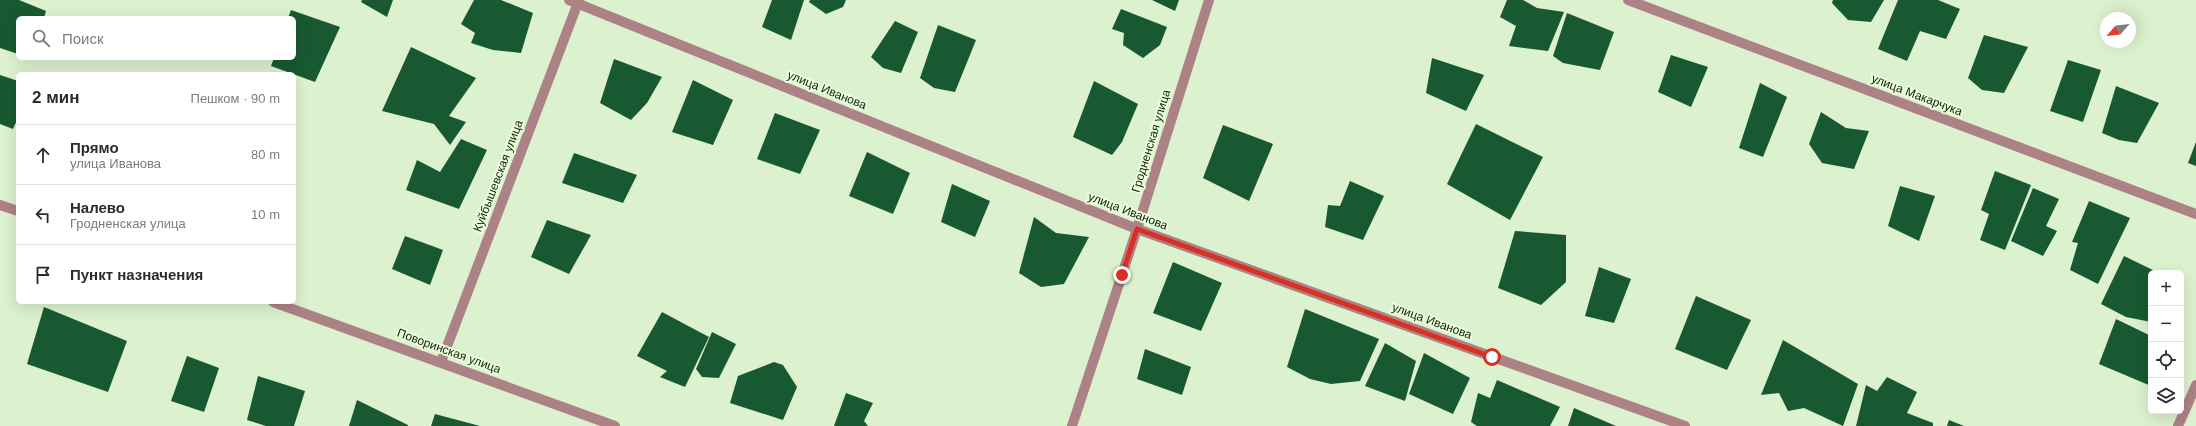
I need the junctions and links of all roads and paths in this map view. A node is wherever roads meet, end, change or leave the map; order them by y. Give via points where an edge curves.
1 (1209, 0) edge
2 (1628, 0) edge
3 (575, 1) edge
4 (0, 205) edge
5 (16, 210) edge
6 (2196, 214) edge
7 (1137, 229) junction
8 (279, 304) edge
9 (441, 362) junction
10 (2196, 385) edge
11 (615, 426) edge
12 (1072, 426) edge
13 (1685, 426) edge
14 (2178, 426) edge

1 - 7 street, Гродненская улица
2 - 6 street, улица Макарчука
3 - 7 street, улица Иванова
3 - 9 street, Куйбышевская улица
4 - 5 street
7 - 12 street, Гродненская улица
7 - 13 street, улица Иванова
8 - 9 street, Поворинская улица
9 - 11 street, Поворинская улица
10 - 14 street

